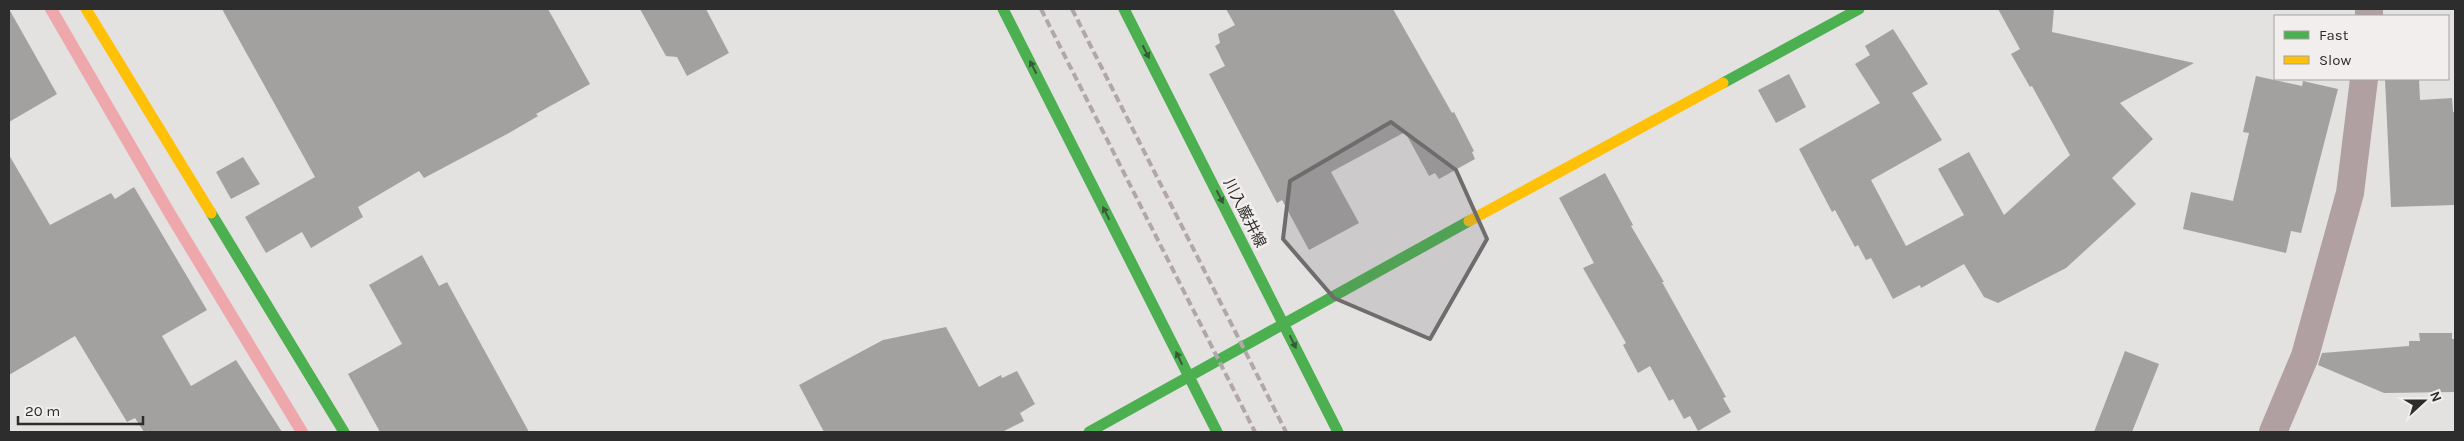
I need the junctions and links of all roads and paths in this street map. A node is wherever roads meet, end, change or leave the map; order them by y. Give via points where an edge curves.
1 (1003, 9) edge
2 (1124, 9) edge
3 (1859, 9) edge
4 (94, 11) edge
5 (2364, 80) edge
6 (1284, 322) junction
7 (1189, 378) junction
8 (344, 432) edge
9 (1089, 432) edge
10 (1217, 432) edge
11 (1338, 432) edge
12 (2273, 432) edge

7 -> 1 street
2 -> 6 street, 川入巌井線
3 - 6 street
4 - 8 street
5 - 12 street via 2350,193 2305,356
6 - 7 street
6 -> 11 street, 川入巌井線
7 - 9 street
7 - 10 street

